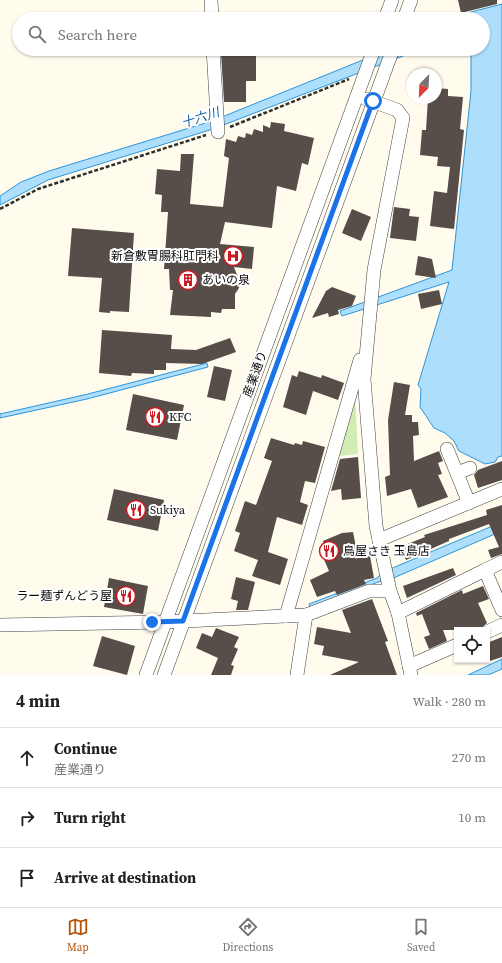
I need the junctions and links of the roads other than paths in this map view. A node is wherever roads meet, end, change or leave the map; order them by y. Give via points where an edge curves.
1 (211, 0) edge
2 (392, 0) edge
3 (411, 0) edge
4 (212, 12) edge
5 (388, 12) edge
6 (407, 12) edge
7 (213, 56) edge
8 (371, 56) edge
9 (390, 56) edge
10 (357, 96) junction
11 (373, 101) junction
12 (218, 132) road end
13 (367, 341) junction
14 (447, 449) dead end
15 (470, 468) dead end
16 (457, 473) junction
17 (502, 489) edge
18 (469, 503) junction
19 (379, 540) junction
20 (502, 562) edge
21 (485, 570) junction
22 (390, 591) junction
23 (502, 610) edge
24 (398, 613) junction
25 (306, 615) junction
26 (286, 616) junction
27 (183, 621) junction
28 (165, 622) junction
29 (0, 625) edge
30 (502, 625) edge
31 (490, 631) edge
32 (454, 647) edge
33 (410, 670) edge
34 (146, 675) edge
35 (164, 675) edge
36 (297, 675) edge

1 - 4 street
2 - 5 street
3 - 6 street
7 - 12 street
8 - 10 street, 産業通り
9 - 11 street, 産業通り
10 - 11 street
10 - 28 street, 産業通り
11 - 13 street via 397,110 403,118 374,270
11 - 27 street, 産業通り
13 - 19 street via 364,379
13 - 26 street
14 - 16 street
15 - 16 street
16 - 18 street
17 - 18 street
18 - 19 street
19 - 22 street
20 - 21 street
21 - 23 street
21 - 24 street
22 - 24 street
22 - 25 street via 368,591
24 - 33 street
25 - 26 street
25 - 36 street
26 - 27 street
27 - 28 street
27 - 35 street, 産業通り
28 - 29 street
28 - 34 street, 産業通り
30 - 31 street
32 - 33 street

